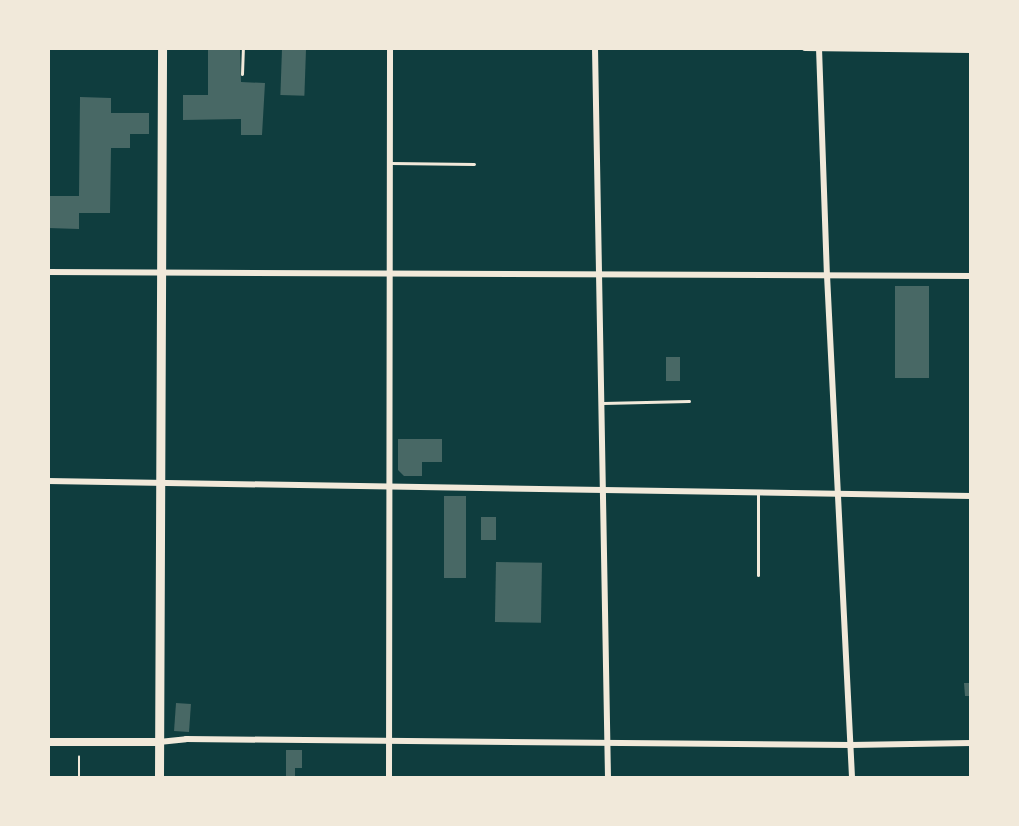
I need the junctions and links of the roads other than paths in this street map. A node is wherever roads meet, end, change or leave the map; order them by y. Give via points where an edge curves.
1 (162, 48) edge
2 (243, 48) edge
3 (390, 48) edge
4 (595, 48) edge
5 (805, 48) edge
6 (819, 48) edge
7 (971, 50) edge
8 (242, 74) dead end
9 (389, 163) junction
10 (474, 164) dead end
11 (48, 272) edge
12 (161, 273) junction
13 (389, 273) junction
14 (600, 274) junction
15 (827, 275) junction
16 (971, 276) edge
17 (688, 401) dead end
18 (601, 403) junction
19 (48, 481) edge
20 (161, 483) junction
21 (390, 486) junction
22 (603, 489) junction
23 (758, 491) junction
24 (839, 492) junction
25 (971, 495) edge
26 (758, 575) dead end
27 (389, 741) junction
28 (48, 742) edge
29 (159, 742) junction
30 (609, 743) junction
31 (971, 743) edge
32 (851, 745) junction
33 (159, 778) edge
34 (389, 778) edge
35 (608, 778) edge
36 (852, 778) edge

1 - 12 main road
2 - 8 lane
3 - 9 street
4 - 14 street
5 - 6 street
6 - 7 street
6 - 15 street
9 - 10 lane
9 - 13 street
11 - 12 street
12 - 13 street
12 - 20 main road
13 - 14 street
13 - 21 street
14 - 15 street
14 - 18 street
15 - 16 street
15 - 24 street
17 - 18 lane
18 - 22 street
19 - 20 street
20 - 21 street
20 - 29 main road
21 - 22 street
21 - 27 street
22 - 23 street
22 - 30 street
23 - 24 street
23 - 26 lane
24 - 25 street
24 - 32 street
27 - 29 street
27 - 30 street
27 - 34 street
28 - 29 main road
29 - 33 main road
30 - 32 street
30 - 35 street
31 - 32 street
32 - 36 street

